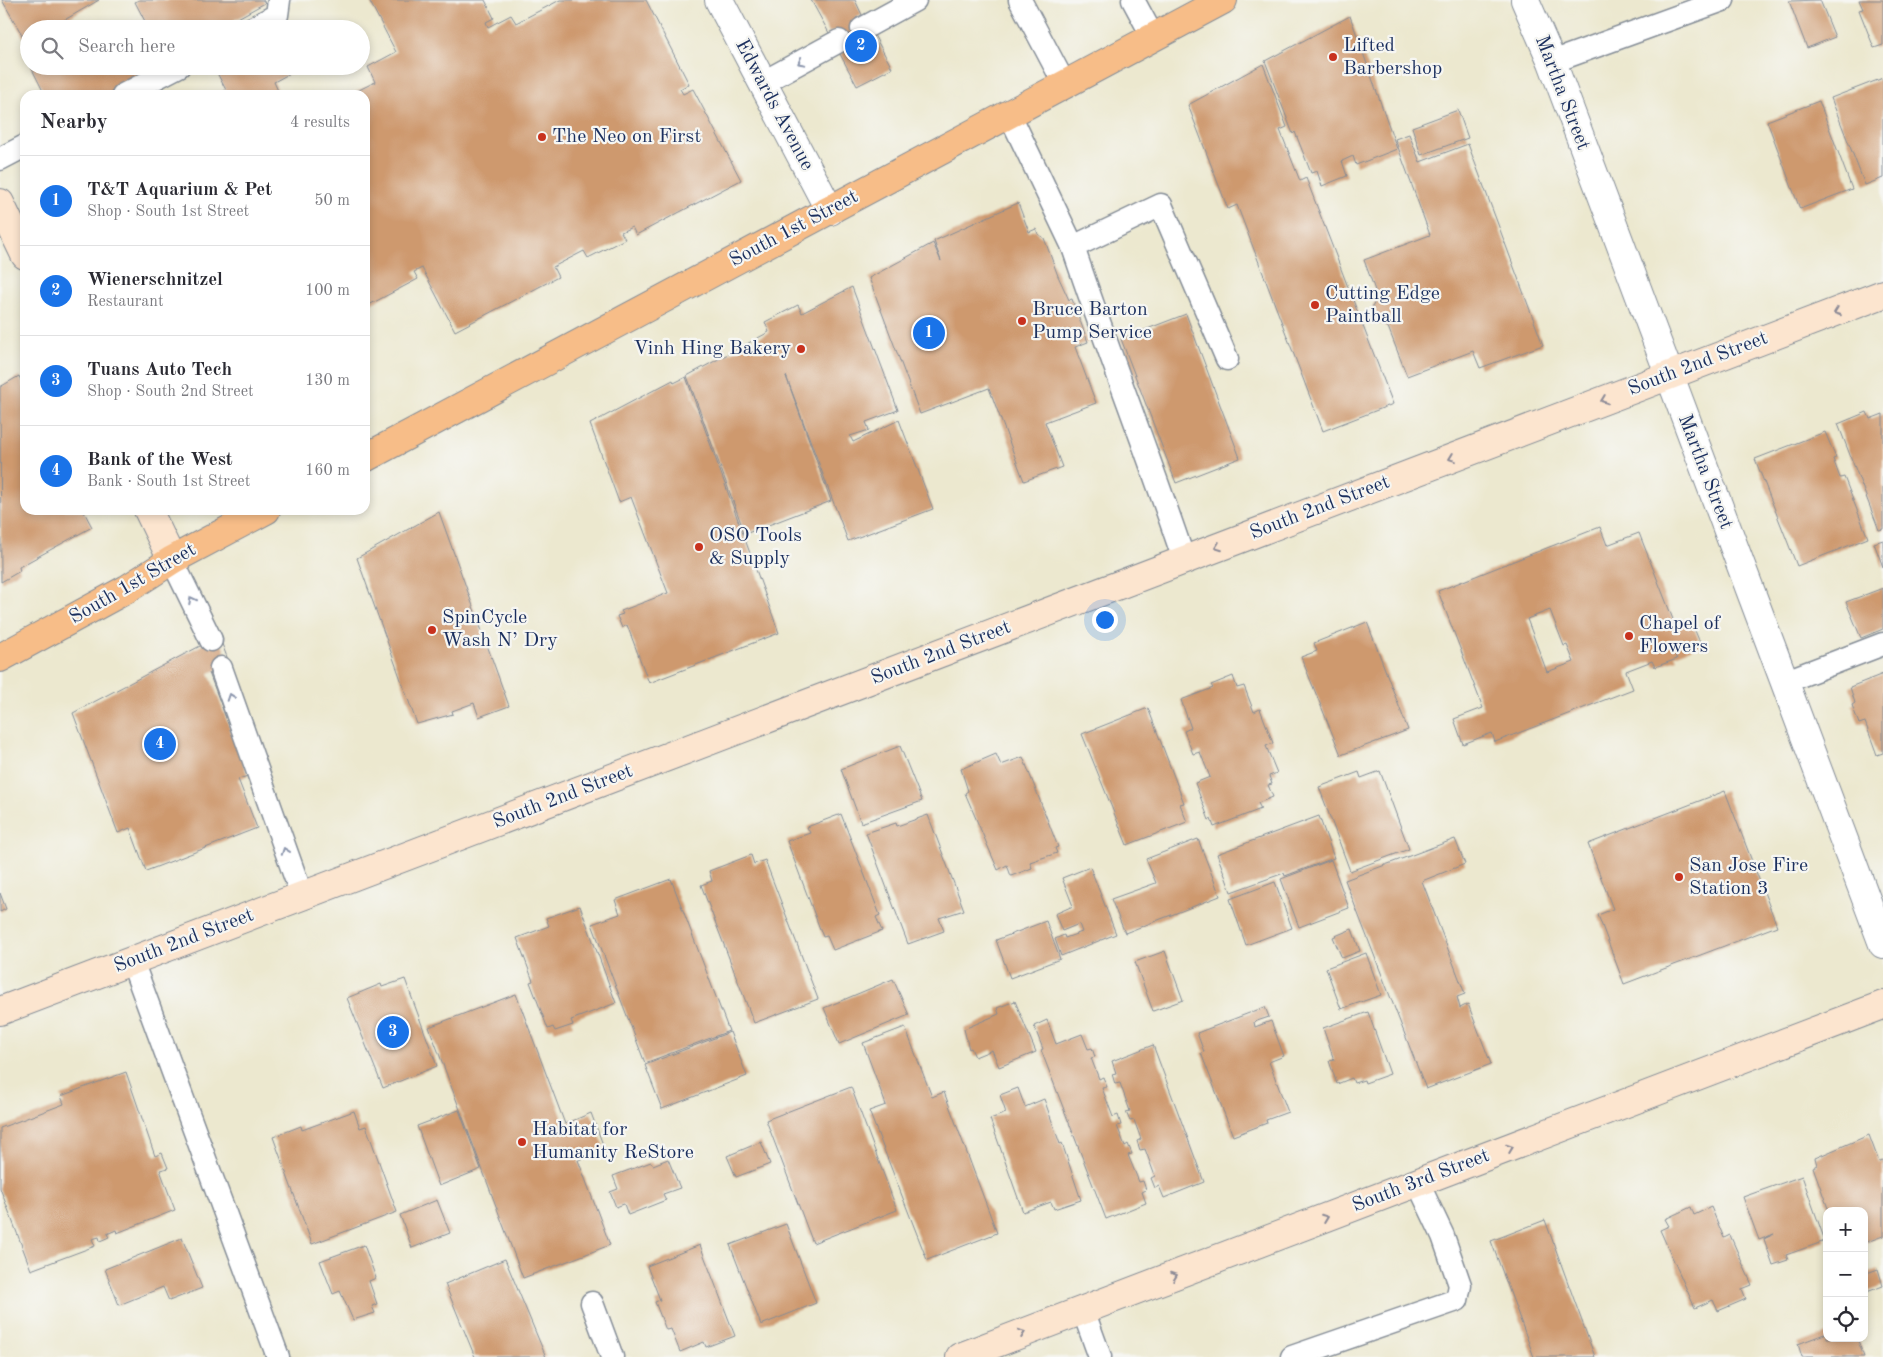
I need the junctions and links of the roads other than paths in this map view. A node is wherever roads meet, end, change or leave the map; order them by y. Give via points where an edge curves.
1 (279, 0) edge
2 (915, 0) edge
3 (1020, 0) edge
4 (1134, 0) edge
5 (1223, 0) edge
6 (1525, 0) edge
7 (1722, 0) edge
8 (723, 1) edge
9 (267, 20) edge
10 (862, 28) dead end
11 (1153, 37) junction
12 (839, 41) dead end
13 (1552, 62) junction
14 (162, 75) edge
15 (762, 82) junction
16 (1065, 85) junction
17 (133, 90) edge
18 (1009, 113) junction
19 (20, 149) edge
20 (0, 159) edge
21 (0, 203) edge
22 (830, 211) junction
23 (20, 245) edge
24 (1073, 246) junction
25 (1883, 294) edge
26 (1227, 359) dead end
27 (1668, 376) junction
28 (370, 455) edge
29 (150, 515) edge
30 (257, 515) edge
31 (172, 560) junction
32 (1184, 560) junction
33 (211, 640) dead end
34 (1883, 644) edge
35 (0, 658) edge
36 (221, 668) dead end
37 (1784, 682) junction
38 (302, 896) junction
39 (1883, 944) edge
40 (132, 961) junction
41 (1883, 1005) edge
42 (0, 1011) edge
43 (1418, 1183) junction
44 (592, 1303) dead end
45 (1082, 1310) junction
46 (278, 1357) edge
47 (612, 1357) edge
48 (960, 1357) edge
49 (1100, 1357) edge
50 (1292, 1357) edge

1 - 9 lane via 277,15
2 - 10 lane
3 - 16 lane
4 - 11 lane
5 - 11 main road, South 1st Street
6 - 13 street, Martha Street
7 - 13 lane
8 - 15 street, Edwards Avenue
11 - 16 main road, South 1st Street
12 -> 15 lane
13 - 27 street, Martha Street
14 - 17 lane
15 - 22 street, Edwards Avenue
16 - 18 main road, South 1st Street
18 - 22 main road, South 1st Street
18 - 24 lane
19 - 20 lane
21 - 23 street
22 - 28 main road, South 1st Street
24 - 26 lane via 1162,205
24 - 32 lane
25 -> 27 street, South 2nd Street
27 -> 32 street, South 2nd Street
27 - 37 street, Martha Street
29 - 31 street
30 - 31 main road, South 1st Street
33 -> 31 lane
31 - 35 main road, South 1st Street via 127,590
32 - 38 street, South 2nd Street
34 - 37 lane
38 -> 36 lane
37 - 39 street, Martha Street
38 - 40 street, South 2nd Street
40 - 42 street, South 2nd Street
40 - 46 lane
43 -> 41 street, South 3rd Street
45 -> 43 street, South 3rd Street
43 - 50 lane via 1443,1236 1460,1285 1457,1300
44 - 47 lane
48 -> 45 street, South 3rd Street
45 - 49 lane

